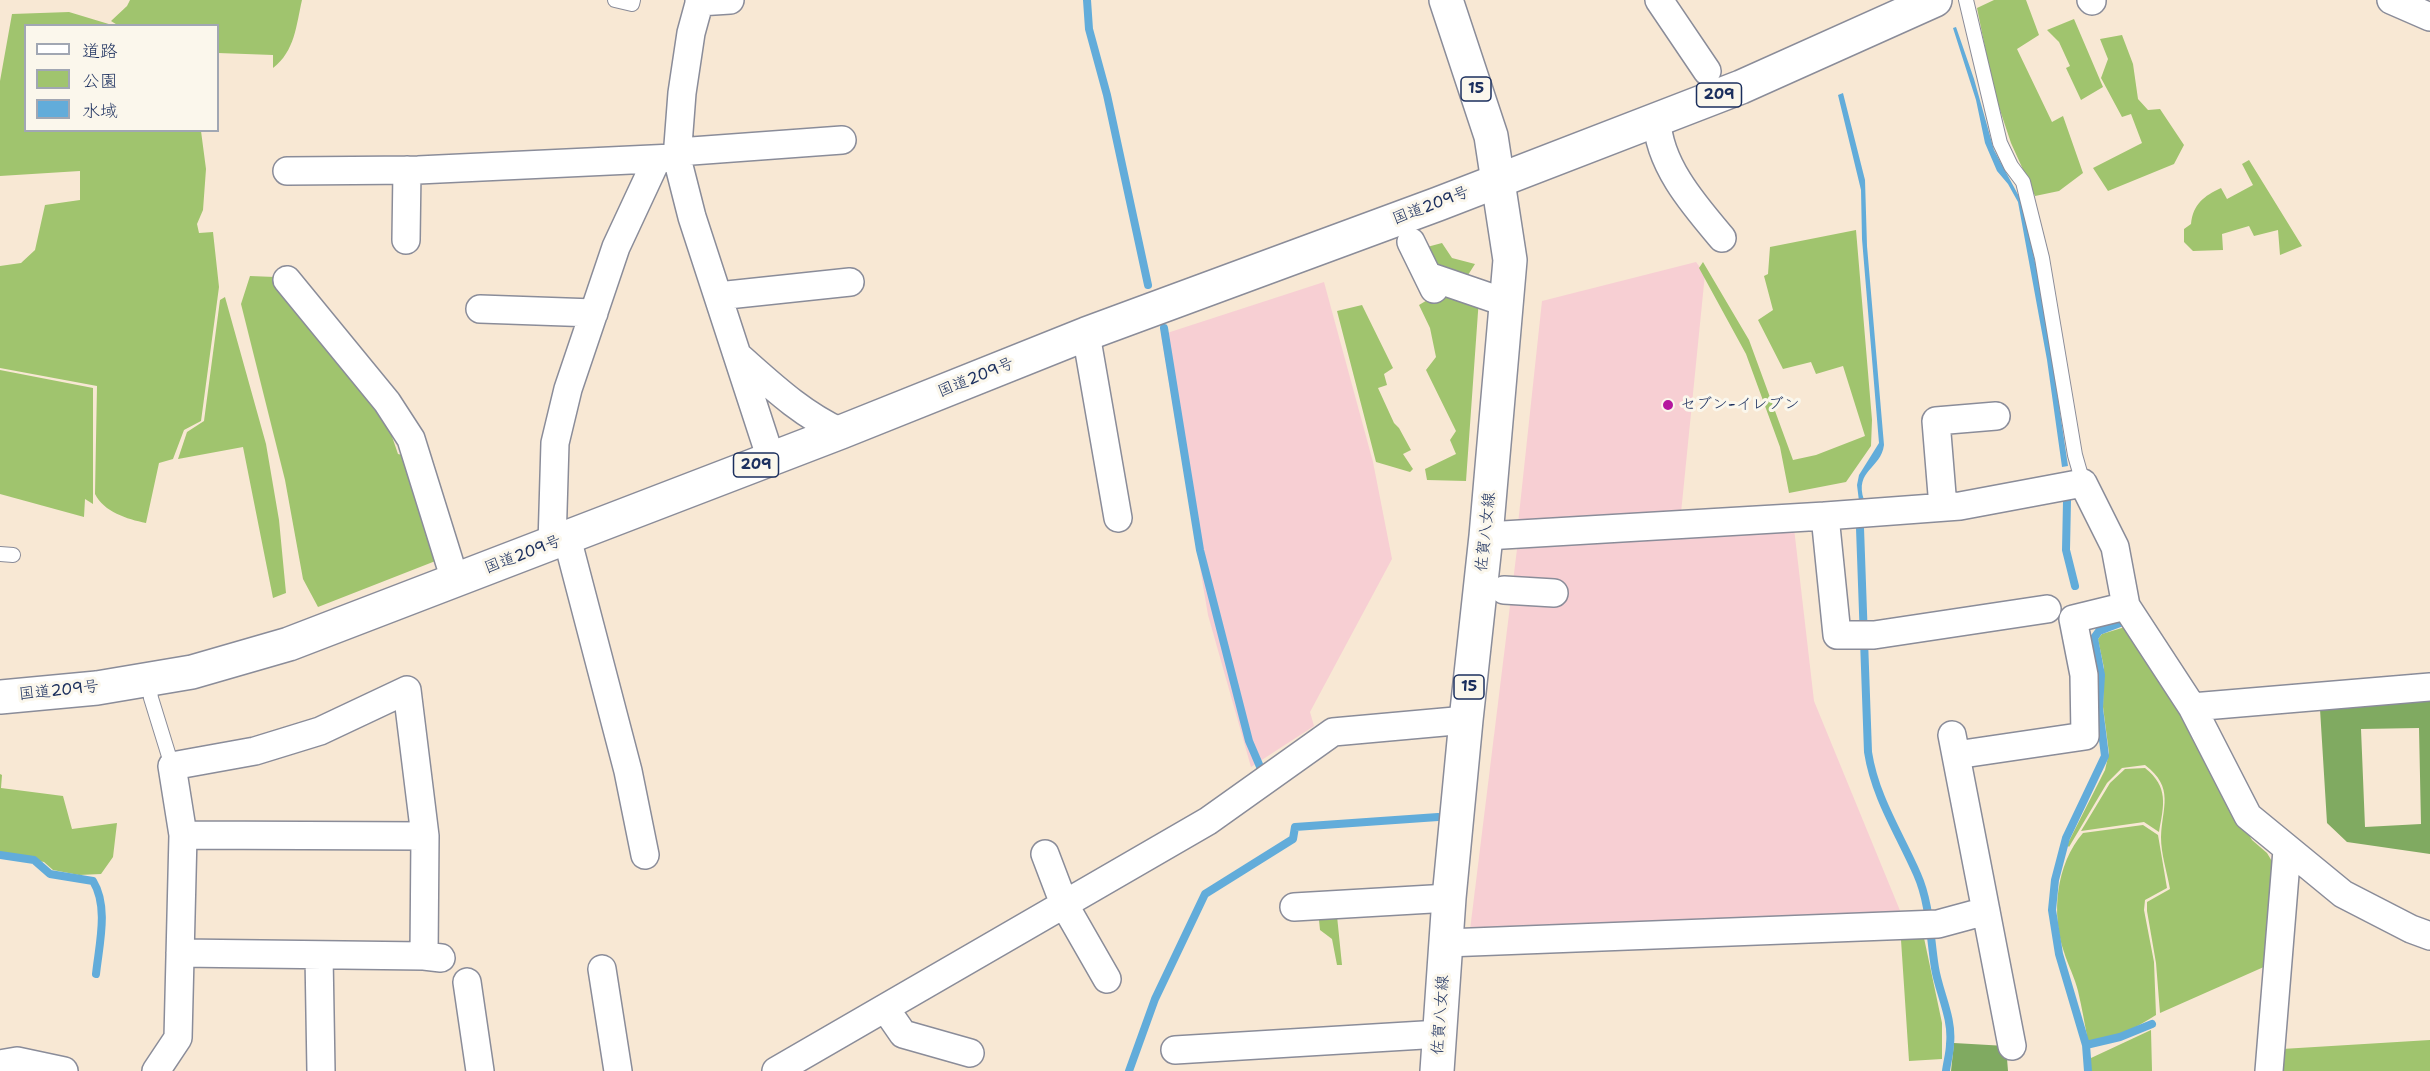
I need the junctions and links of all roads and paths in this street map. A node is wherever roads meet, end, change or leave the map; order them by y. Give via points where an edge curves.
1 (615, 0) edge
2 (633, 0) edge
3 (730, 0) edge
4 (1446, 0) edge
5 (1659, 0) edge
6 (1935, 0) edge
7 (1966, 0) edge
8 (2391, 0) edge
9 (699, 1) edge
10 (2430, 16) edge
11 (1707, 71) dead end
12 (1657, 119) junction
13 (842, 140) dead end
14 (671, 157) junction
15 (407, 170) junction
16 (287, 171) dead end
17 (1499, 180) junction
18 (1722, 238) dead end
19 (406, 240) dead end
20 (1411, 242) dead end
21 (287, 280) dead end
22 (850, 282) dead end
23 (718, 296) junction
24 (1507, 303) junction
25 (480, 309) dead end
26 (594, 313) junction
27 (1086, 334) junction
28 (737, 355) junction
29 (1996, 416) dead end
30 (841, 432) junction
31 (771, 459) junction
32 (2083, 483) junction
33 (1943, 507) junction
34 (1825, 516) junction
35 (1119, 518) dead end
36 (1486, 536) junction
37 (559, 541) junction
38 (455, 580) junction
39 (1504, 590) dead end
40 (1554, 593) dead end
41 (2126, 606) junction
42 (2047, 609) dead end
43 (148, 679) junction
44 (2430, 687) edge
45 (0, 696) edge
46 (2192, 707) junction
47 (1466, 720) junction
48 (172, 766) junction
49 (183, 835) junction
50 (425, 837) junction
51 (2287, 850) junction
52 (1045, 854) dead end
53 (645, 855) dead end
54 (1449, 898) junction
55 (1064, 904) junction
56 (1294, 907) dead end
57 (1986, 911) junction
58 (2430, 936) edge
59 (1446, 943) junction
60 (180, 954) junction
61 (319, 955) junction
62 (602, 969) dead end
63 (1107, 979) dead end
64 (467, 982) dead end
65 (885, 1008) junction
66 (1440, 1034) junction
67 (2012, 1046) dead end
68 (1175, 1050) dead end
69 (970, 1053) dead end
70 (0, 1064) edge
71 (64, 1071) edge
72 (156, 1071) edge
73 (321, 1071) edge
74 (480, 1071) edge
75 (618, 1071) edge
76 (776, 1071) edge
77 (1437, 1071) edge
78 (2269, 1071) edge

1 - 2 lane via 632,4
3 - 9 street
4 - 17 main road, 佐賀八女線 / 15 via 1491,136
5 - 11 street
6 - 12 main road, 国道209号 / 209 via 1742,87
7 - 32 lane via 2000,143 2023,182 2042,258
8 - 10 street
9 - 14 street
12 - 17 main road, 国道209号 / 209
12 - 18 street via 1661,143 1683,192
13 - 14 street
14 - 15 street
14 - 23 street
14 - 26 street via 616,247
15 - 16 street
15 - 19 street
17 - 24 main road, 佐賀八女線 / 15 via 1510,260
17 - 27 main road, 国道209号 / 209
20 - 24 street via 1431,283
21 - 38 street via 387,402 411,439
22 - 23 street
23 - 28 street
24 - 36 main road, 佐賀八女線 / 15
25 - 26 street
26 - 37 street via 567,389 555,444
27 - 30 main road, 国道209号 / 209
27 - 35 street
28 - 30 street via 790,401
28 - 31 street
29 - 33 street via 1936,421
30 - 31 main road, 国道209号 / 209
31 - 37 main road, 国道209号 / 209
32 - 33 street
32 - 41 street via 2115,547
33 - 34 street
34 - 36 street
34 - 42 street via 1837,635 1874,635
36 - 47 main road, 佐賀八女線 / 15
37 - 38 main road, 国道209号 / 209
37 - 53 street via 628,771
38 - 43 main road, 国道209号 / 209 via 289,645 192,672
39 - 40 street
41 - 46 street
41 - 57 street via 2073,619 2084,675 2085,736 1954,745
43 - 45 main road, 国道209号 / 209 via 97,688
43 - 48 lane
44 - 46 street
46 - 51 street via 2248,816
47 - 54 main road, 佐賀八女線 / 15
47 - 55 street via 1333,732 1208,821
48 - 49 street
48 - 50 street via 255,751 320,731 407,690
49 - 50 street
49 - 60 street
50 - 61 street via 433,957
51 - 58 street via 2343,894
51 - 78 street
52 - 55 street
54 - 56 street
54 - 59 main road, 佐賀八女線 / 15
55 - 63 street
55 - 65 street
57 - 59 street via 1938,924
57 - 67 street
59 - 66 main road, 佐賀八女線 / 15
60 - 61 street
60 - 72 street via 178,1038
61 - 73 street
62 - 75 street
64 - 74 street
65 - 69 street via 903,1034
65 - 76 street
66 - 68 street
66 - 77 main road, 佐賀八女線 / 15
70 - 71 street via 17,1061

